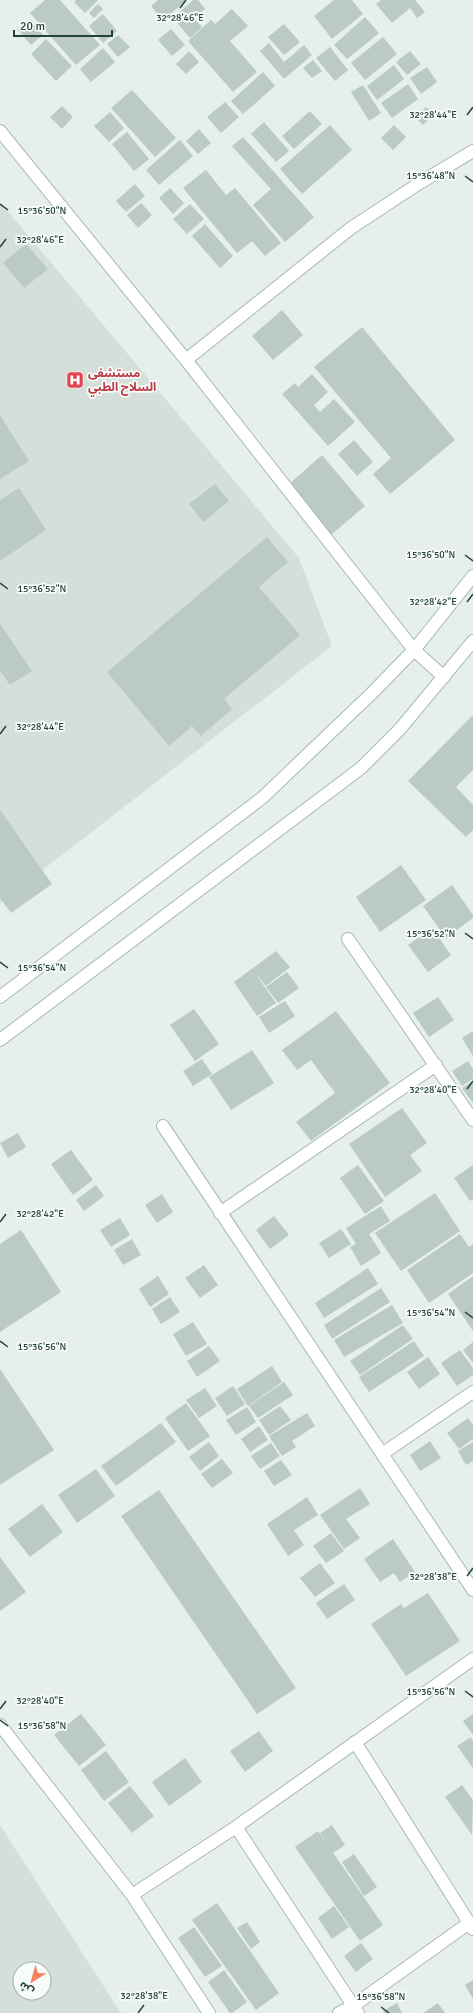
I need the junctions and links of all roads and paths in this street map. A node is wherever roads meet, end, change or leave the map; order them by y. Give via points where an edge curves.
1 (0, 131) edge
2 (473, 151) edge
3 (186, 360) junction
4 (473, 576) edge
5 (473, 641) edge
6 (414, 650) junction
7 (444, 677) junction
8 (348, 939) dead end
9 (0, 997) edge
10 (0, 1040) edge
11 (436, 1065) junction
12 (473, 1120) edge
13 (163, 1126) dead end
14 (220, 1213) junction
15 (473, 1392) edge
16 (382, 1454) junction
17 (473, 1590) edge
18 (473, 1659) edge
19 (0, 1725) edge
20 (355, 1742) junction
21 (236, 1827) junction
22 (132, 1895) junction
23 (471, 1926) edge
24 (355, 2009) edge
25 (209, 2013) edge
26 (340, 2013) edge

1 - 3 street
2 - 3 street via 351,228
3 - 6 street
4 - 6 street
5 - 7 street
6 - 7 street
6 - 9 street via 262,798
7 - 10 street via 400,729 361,768
8 - 11 street
11 - 12 street
11 - 14 street
13 - 14 street
14 - 16 street
15 - 16 street
16 - 17 street
18 - 20 street
19 - 22 street
20 - 21 street
20 - 23 street
21 - 22 street
21 - 24 street
22 - 25 street
23 - 24 street
24 - 26 street

